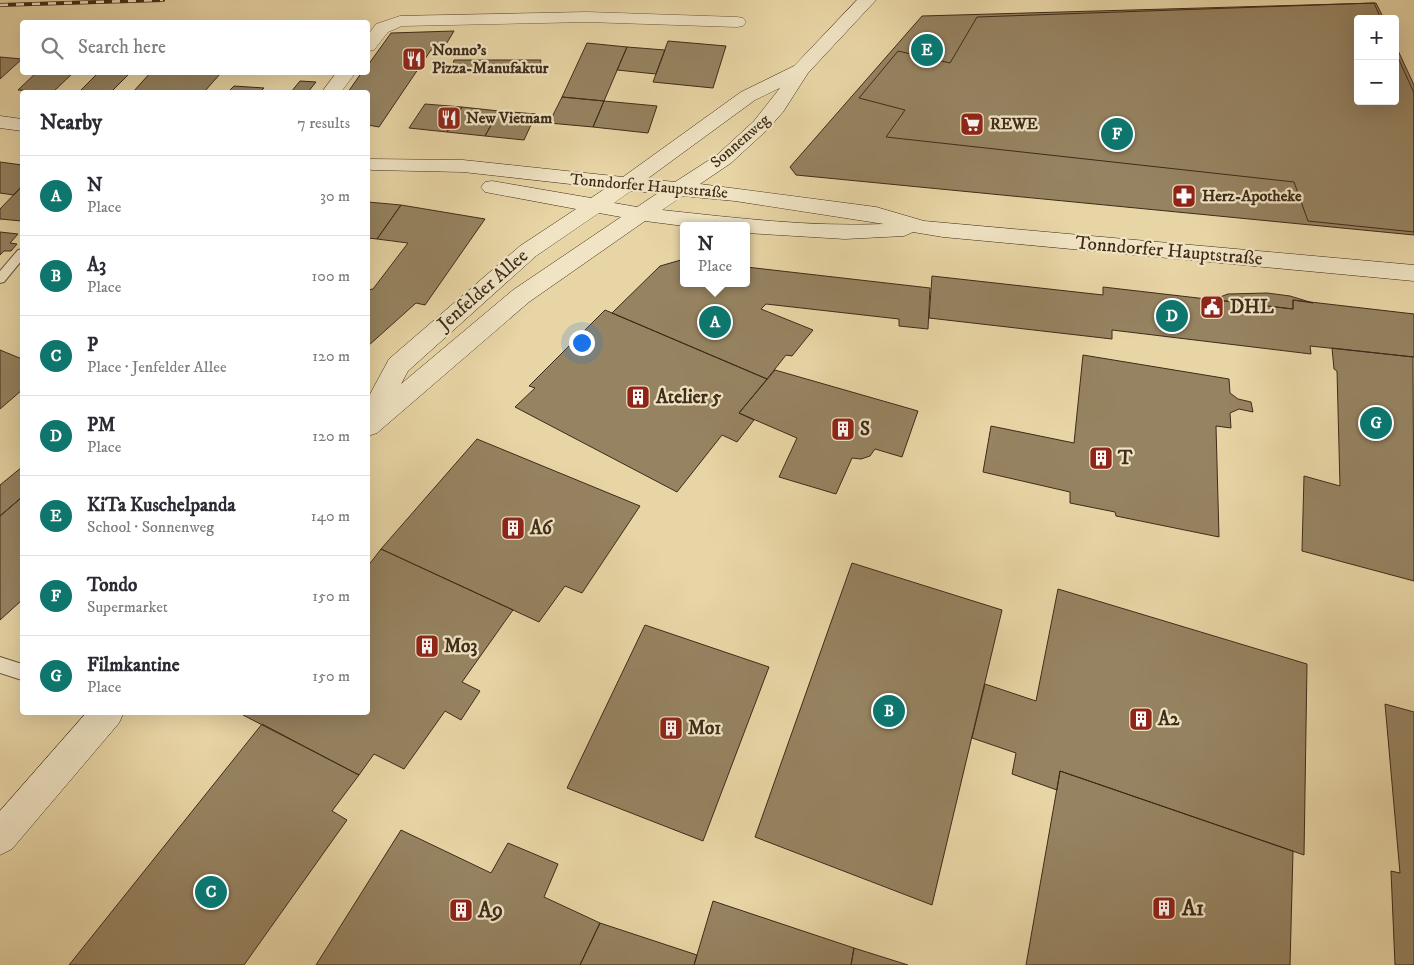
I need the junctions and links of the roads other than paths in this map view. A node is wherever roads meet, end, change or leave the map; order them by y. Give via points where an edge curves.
1 (866, 0) edge
2 (737, 22) dead end
3 (370, 43) edge
4 (801, 70) junction
5 (345, 75) edge
6 (333, 90) edge
7 (0, 122) edge
8 (20, 125) edge
9 (370, 164) edge
10 (628, 184) junction
11 (680, 188) junction
12 (592, 206) junction
13 (640, 214) junction
14 (711, 222) edge
15 (750, 226) edge
16 (923, 228) junction
17 (20, 255) edge
18 (1414, 273) edge
19 (0, 279) edge
20 (370, 421) edge
21 (370, 423) edge
22 (0, 665) edge
23 (20, 671) edge
24 (103, 715) edge
25 (0, 838) edge

1 - 4 main road, Sonnenweg
2 - 3 main road via 588,17 400,21 382,28
4 - 10 main road, Sonnenweg via 748,96
4 - 11 main road, Sonnenweg via 762,125 724,159
5 - 6 main road
7 - 8 main road
9 - 10 main road, Tonndorfer Hauptstraße via 463,166
9 - 12 main road, Tonndorfer Hauptstraße
10 - 11 main road, Tonndorfer Hauptstraße
10 - 12 main road, Jenfelder Allee
11 - 13 main road, Sonnenweg
11 - 16 main road, Tonndorfer Hauptstraße via 876,214
12 - 13 main road, Tonndorfer Hauptstraße
12 - 20 main road, Jenfelder Allee via 528,250 398,365
13 - 14 main road, Tonndorfer Hauptstraße
13 - 21 main road, Jenfelder Allee via 521,296
15 - 16 main road, Tonndorfer Hauptstraße via 872,232
16 - 18 main road, Tonndorfer Hauptstraße
17 - 19 lane
22 - 23 lane
24 - 25 main road

